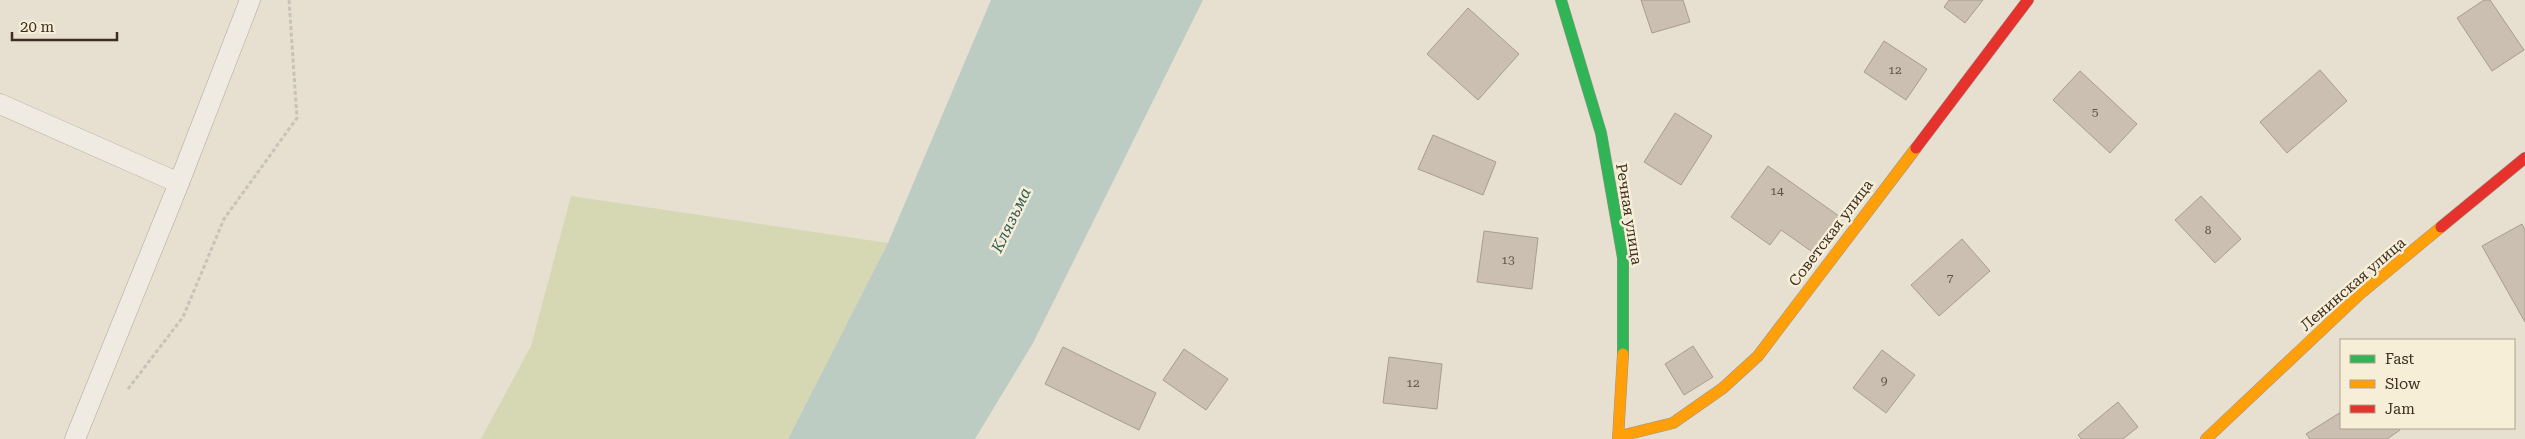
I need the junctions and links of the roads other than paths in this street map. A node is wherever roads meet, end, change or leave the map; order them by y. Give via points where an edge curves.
1 (250, 0) edge
2 (1561, 0) edge
3 (2028, 0) edge
4 (0, 104) edge
5 (2525, 158) edge
6 (179, 183) junction
7 (1619, 437) edge
8 (75, 439) edge
9 (2206, 439) edge

1 - 6 lane
2 - 7 street, Речная улица via 1601,133 1623,258 1624,364
3 - 7 street, Советская улица via 1758,356 1723,388 1673,423
4 - 6 lane
5 - 9 street, Ленинская улица via 2360,294
6 - 8 lane

